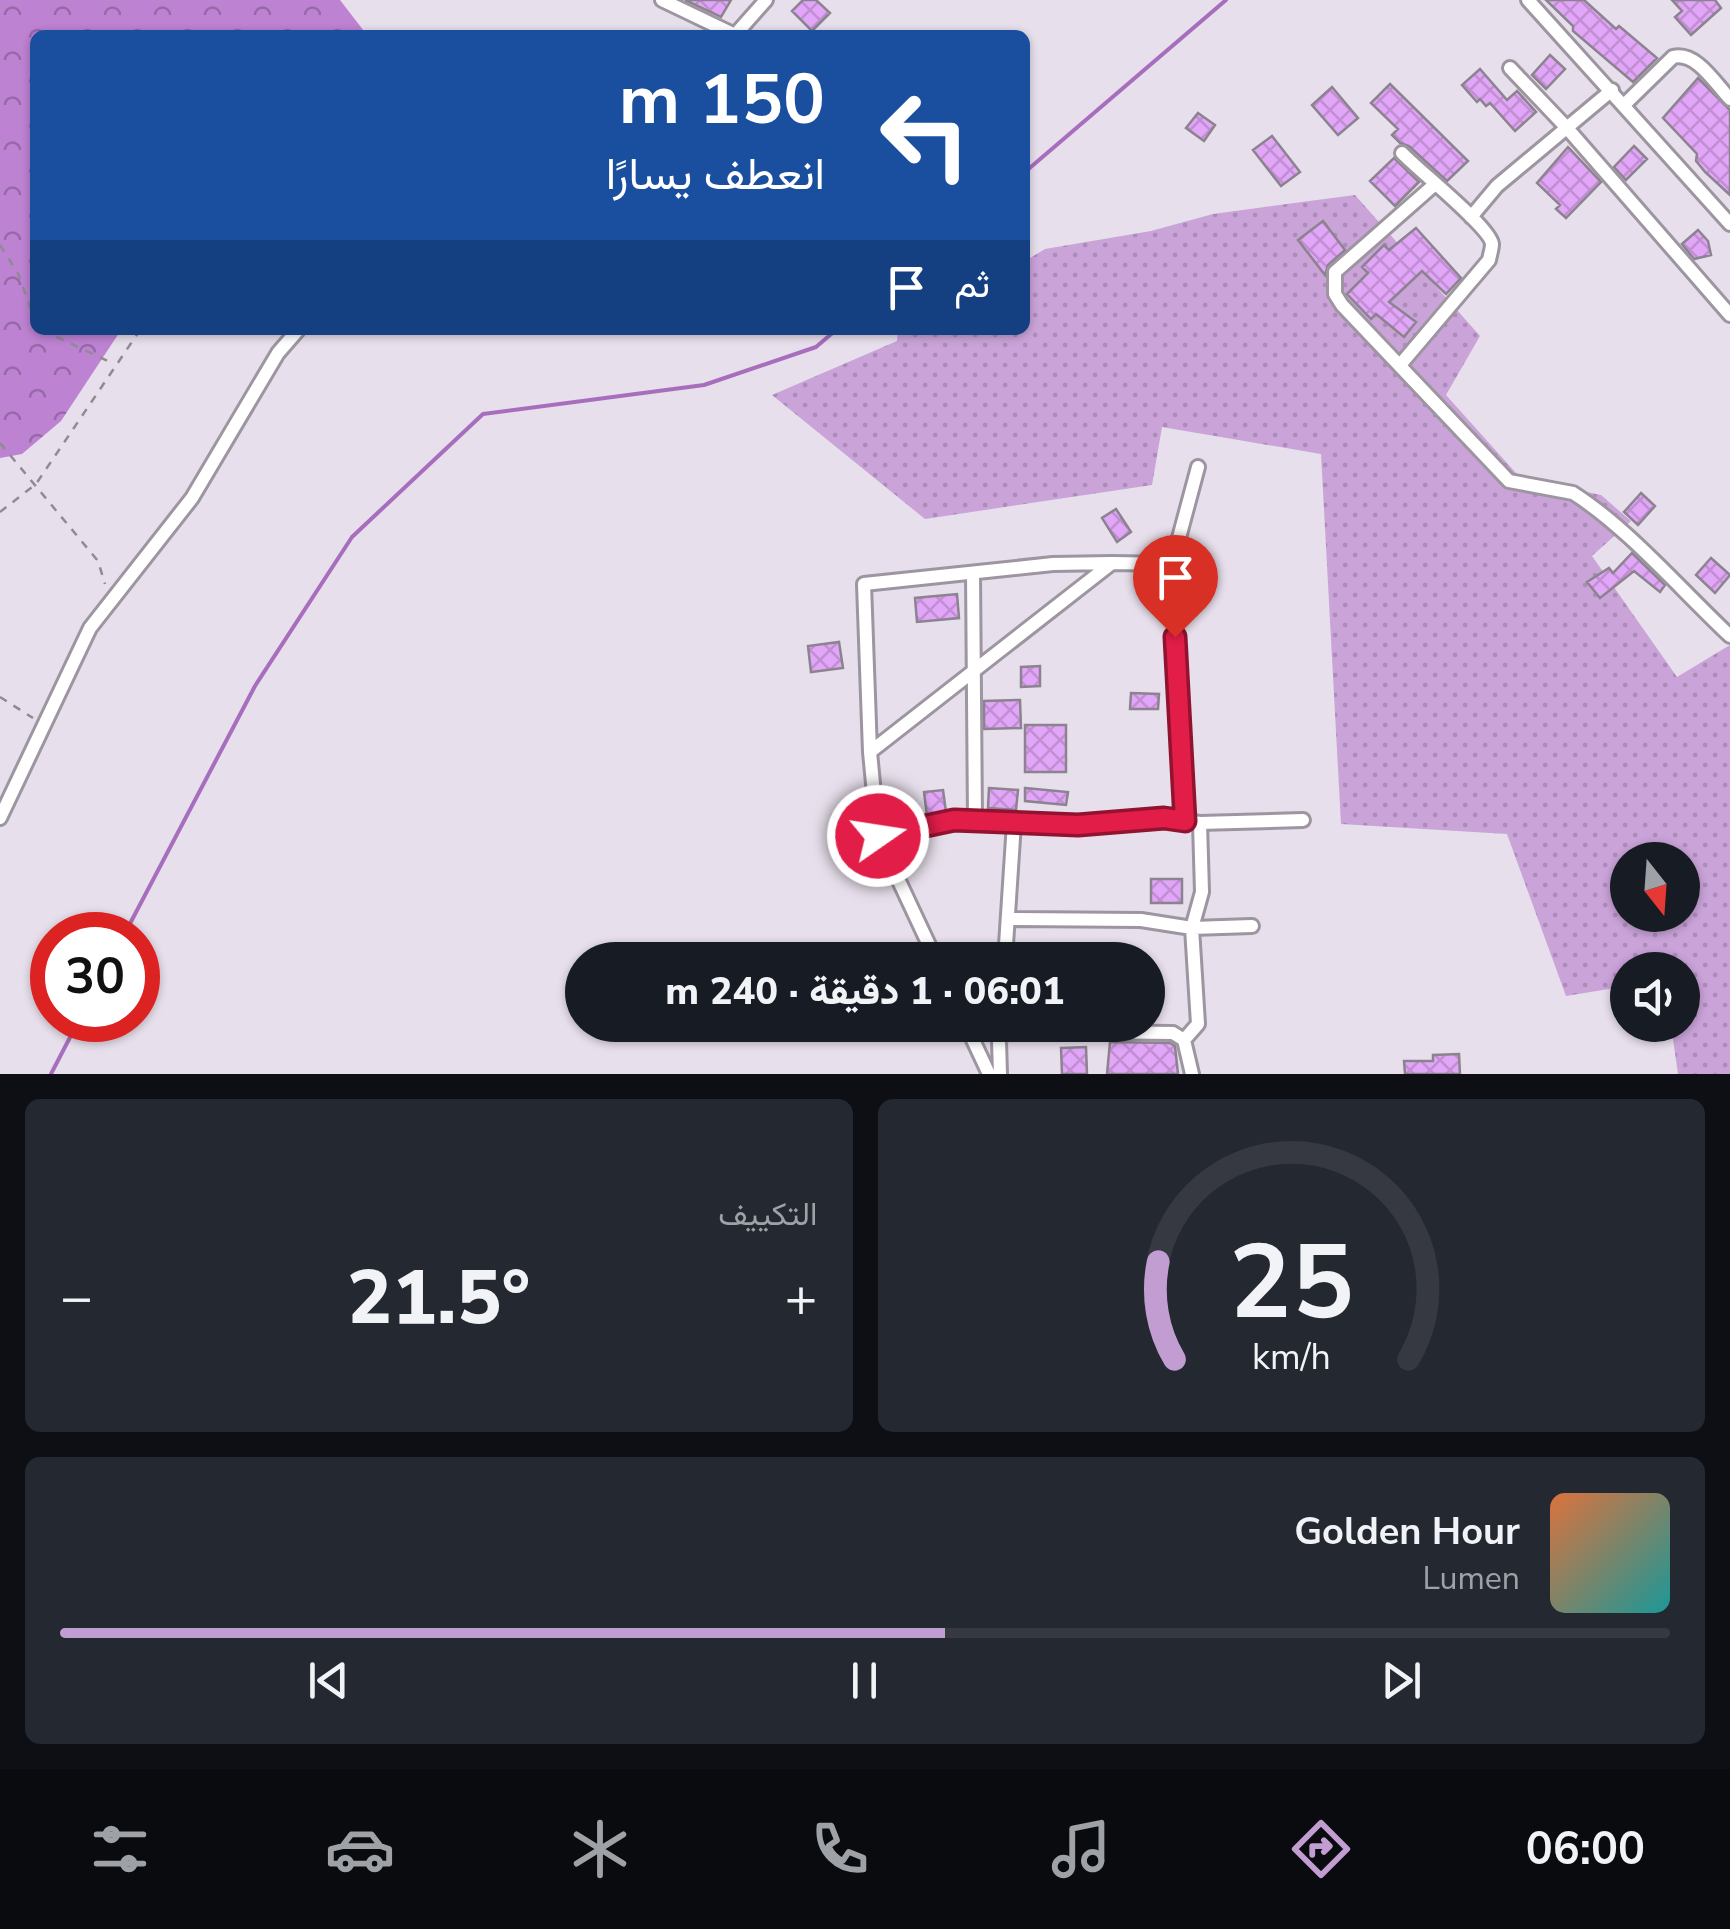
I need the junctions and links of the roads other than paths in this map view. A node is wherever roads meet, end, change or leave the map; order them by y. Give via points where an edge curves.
1 (662, 0) edge
2 (766, 0) edge
3 (1528, 0) edge
4 (725, 30) edge
5 (739, 30) edge
6 (1510, 68) dead end
7 (1612, 90) junction
8 (1730, 99) edge
9 (1625, 104) junction
10 (1566, 128) junction
11 (1402, 154) dead end
12 (1434, 184) junction
13 (1471, 216) junction
14 (1730, 224) edge
15 (1730, 315) edge
16 (293, 335) edge
17 (1400, 365) junction
18 (1198, 467) dead end
19 (1112, 563) junction
20 (1172, 564) junction
21 (972, 573) junction
22 (1730, 636) edge
23 (975, 673) junction
24 (870, 752) junction
25 (0, 818) edge
26 (1304, 820) dead end
27 (975, 821) junction
28 (1185, 821) junction
29 (1014, 823) junction
30 (1200, 823) junction
31 (878, 836) junction
32 (1009, 918) junction
33 (1252, 926) dead end
34 (1192, 928) junction
35 (928, 942) edge
36 (1007, 942) edge
37 (1165, 1033) edge
38 (1184, 1040) junction
39 (974, 1042) edge
40 (998, 1042) edge
41 (989, 1074) edge
42 (1000, 1074) edge
43 (1192, 1074) edge

1 - 4 street
2 - 5 street
3 - 7 street
6 - 10 street
7 - 9 street
7 - 10 street
8 - 9 street via 1682,55 1672,57
9 - 14 street
10 - 13 street
10 - 15 street
11 - 12 street
12 - 13 street
12 - 17 street via 1334,272 1342,305
13 - 17 street via 1492,242 1489,260
16 - 25 street via 168,532 90,628
17 - 22 street via 1509,481 1582,498
18 - 20 street
19 - 20 street
19 - 21 street
19 - 23 street
20 - 28 street
21 - 23 street
21 - 24 street via 864,584
23 - 24 street
23 - 27 street
24 - 31 street
26 - 30 street
27 - 29 street
27 - 31 street
28 - 29 street
28 - 30 street
29 - 32 street
30 - 34 street via 1202,892
31 - 35 street
32 - 34 street via 1140,920
32 - 36 street
33 - 34 street
34 - 38 street via 1198,1024
37 - 38 street
38 - 43 street
39 - 41 street
40 - 42 street

